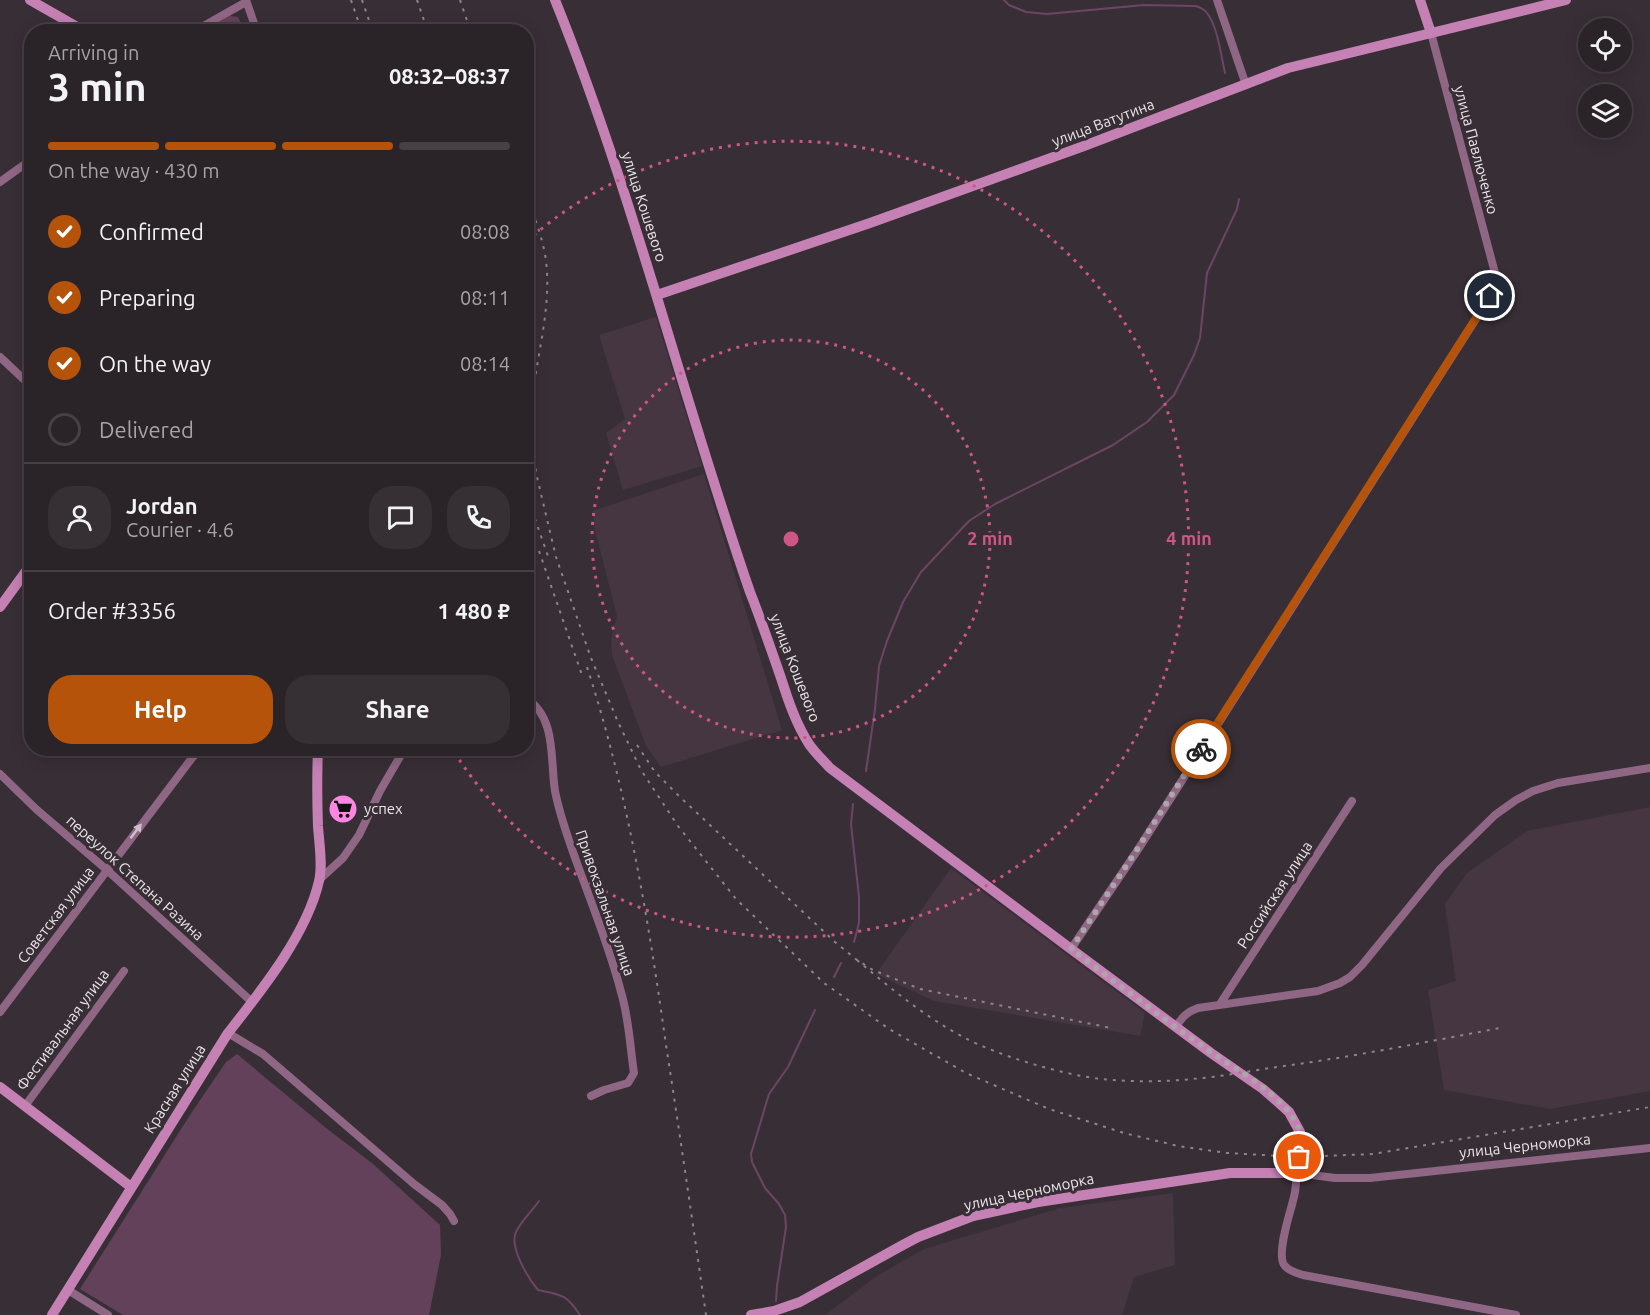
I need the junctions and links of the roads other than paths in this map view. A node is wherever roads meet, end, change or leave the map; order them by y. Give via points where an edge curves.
1 (30, 0) edge
2 (555, 0) edge
3 (1217, 0) edge
4 (1420, 0) edge
5 (1566, 0) edge
6 (246, 1) edge
7 (72, 24) edge
8 (207, 24) edge
9 (254, 24) edge
10 (1431, 33) junction
11 (1246, 85) junction
12 (24, 165) edge
13 (0, 182) edge
14 (1495, 273) dead end
15 (1494, 285) dead end
16 (657, 295) junction
17 (0, 357) edge
18 (24, 380) edge
19 (24, 574) edge
20 (0, 607) edge
21 (534, 704) edge
22 (194, 756) edge
23 (318, 756) edge
24 (400, 756) edge
25 (1650, 768) edge
26 (0, 774) edge
27 (1352, 801) dead end
28 (107, 870) junction
29 (320, 879) junction
30 (1071, 949) junction
31 (124, 971) dead end
32 (252, 1002) junction
33 (1220, 1004) junction
34 (0, 1012) edge
35 (1176, 1027) junction
36 (228, 1033) junction
37 (0, 1087) edge
38 (591, 1096) dead end
39 (25, 1106) junction
40 (1650, 1148) edge
41 (1297, 1173) junction
42 (131, 1187) junction
43 (454, 1221) dead end
44 (68, 1290) junction
45 (52, 1315) edge
46 (108, 1315) edge
47 (751, 1315) edge
48 (1516, 1315) edge

1 - 7 street
2 - 16 street, улица Кошевого via 585,75
3 - 11 street
4 - 10 street
5 - 10 street, улица Ватутина
6 - 8 street
6 - 9 street
10 - 11 street, улица Ватутина via 1288,68
10 - 14 street, улица Павлюченко
11 - 16 street, улица Ватутина via 881,219
12 - 13 street
15 - 30 street
16 - 30 street, улица Кошевого via 734,544 789,703 808,743 830,768
17 - 18 street
19 - 20 street
21 - 38 street, Привокзальная улица via 548,730 555,790 567,835 622,994 634,1073 628,1083
28 -> 22 street, Советская улица
23 - 29 street, Красная улица
24 - 29 street, Красная улица via 359,835
25 - 33 street via 1558,783 1516,800 1441,868 1362,965 1340,983 1318,991
26 - 28 street, переулок Степана Разина
27 - 33 street, Российская улица
28 - 32 street, переулок Степана Разина
28 - 34 street, Советская улица
29 - 32 street, Красная улица via 292,942
30 - 35 street, улица Кошевого
31 - 39 street, Фестивальная улица
32 - 36 street, Красная улица
33 - 35 street via 1188,1012
35 - 41 street, улица Кошевого via 1289,1112 1300,1132
36 - 42 street, Красная улица
36 - 43 street via 263,1054 442,1206
37 - 39 street
39 - 42 street
40 - 41 street, улица Черноморка via 1370,1178
41 - 47 street, улица Черноморка via 1202,1176 973,1216 918,1237 800,1302
41 - 48 street via 1282,1252 1286,1267 1303,1275
42 - 44 street, Красная улица
44 - 45 street, Красная улица
44 - 46 street

